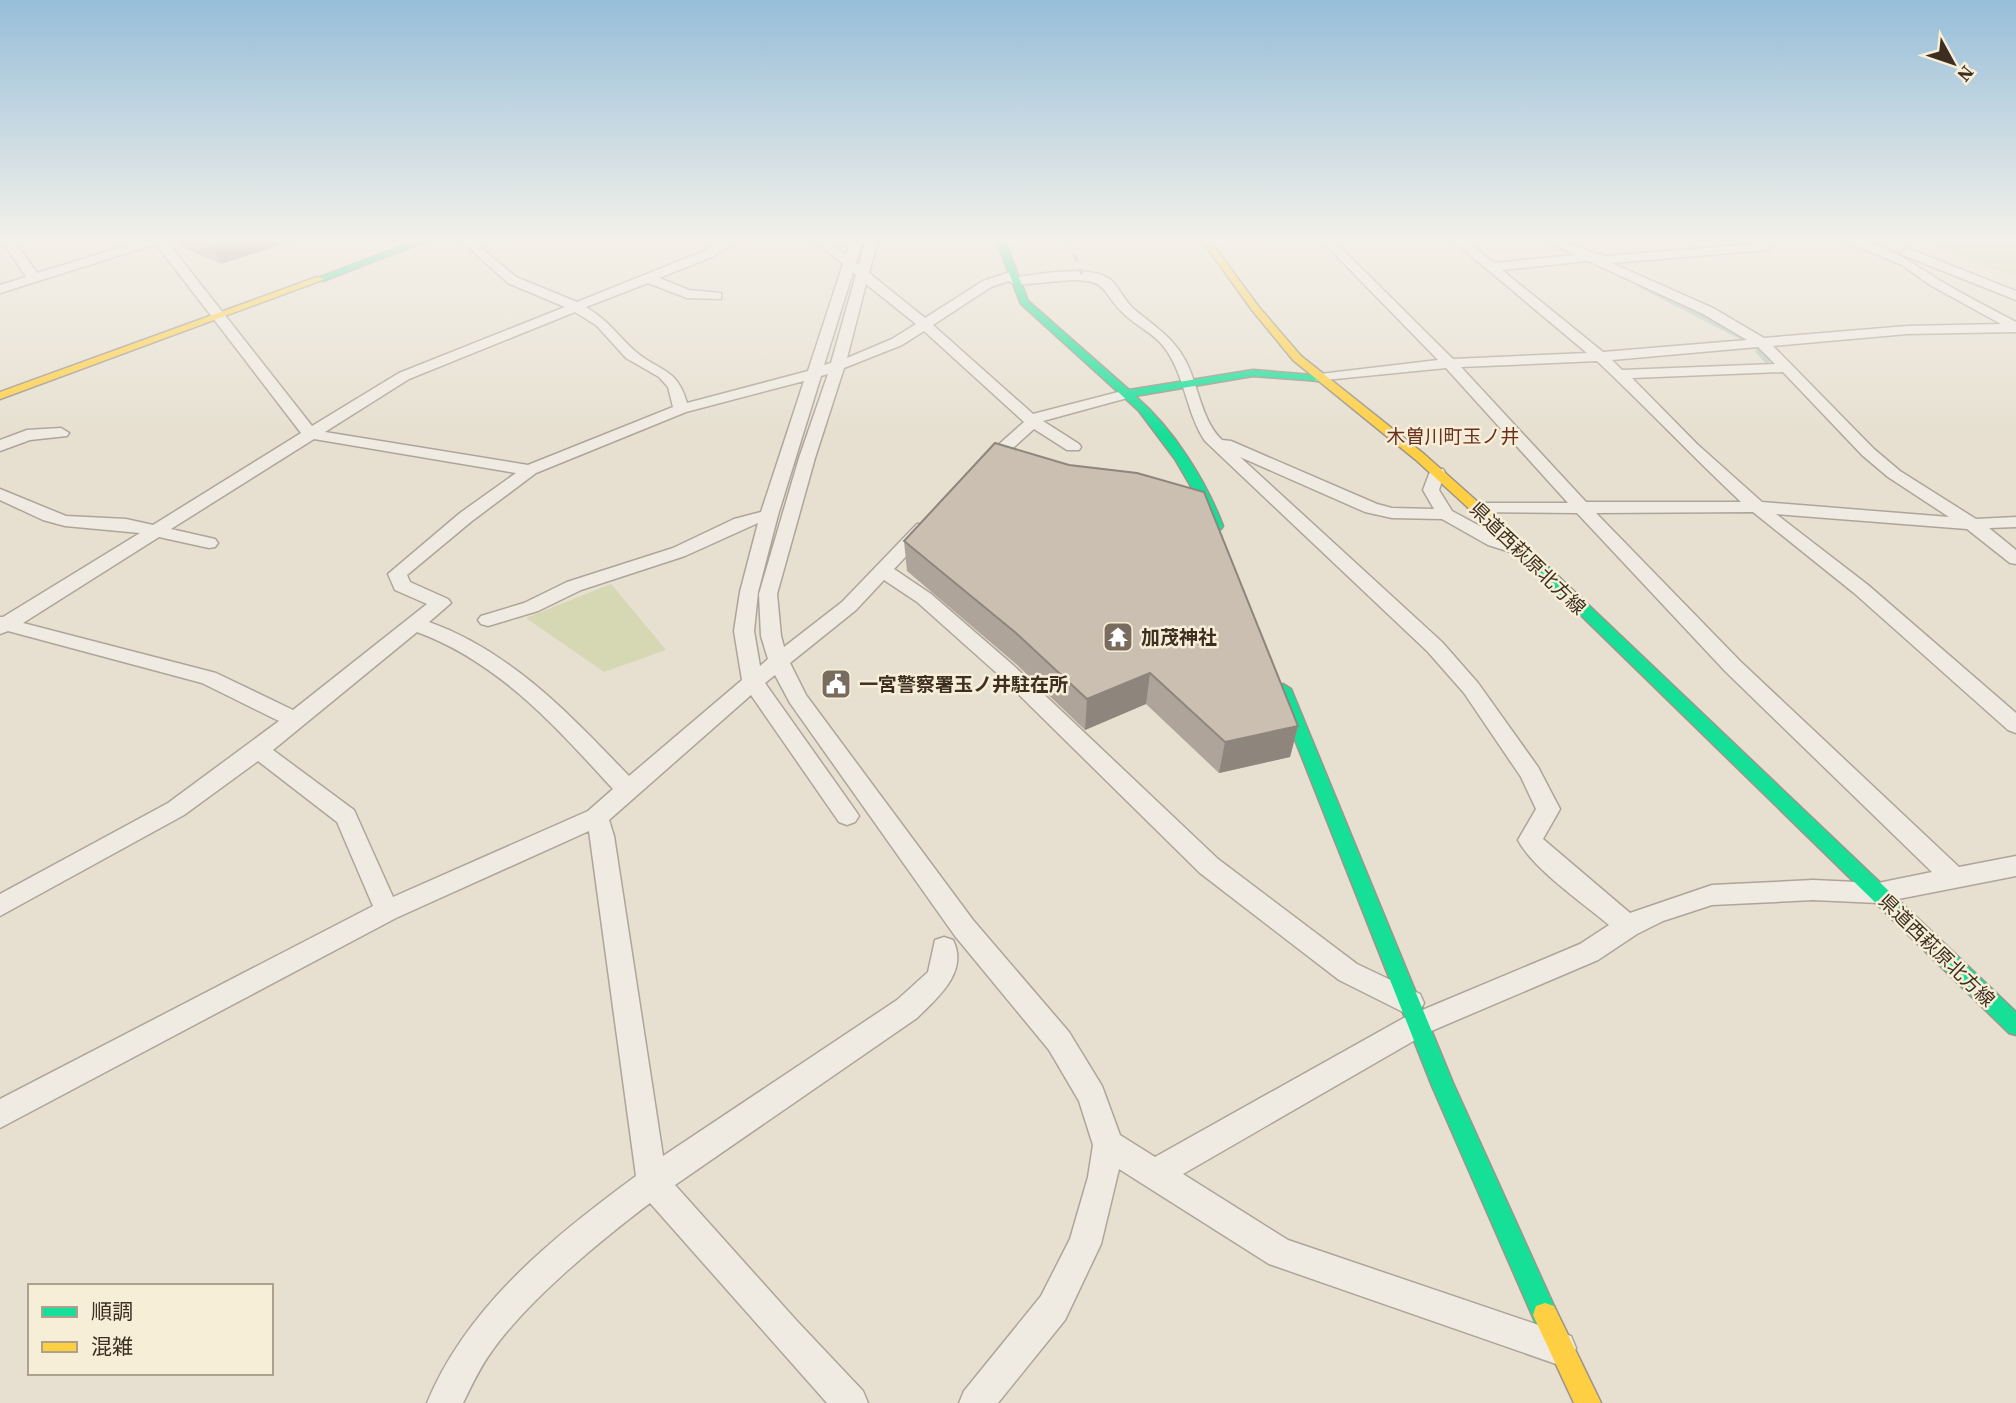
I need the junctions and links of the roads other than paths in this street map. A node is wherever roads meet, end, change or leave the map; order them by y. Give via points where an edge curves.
1 (212, 304) edge
2 (249, 304) edge
3 (571, 304) edge
4 (579, 304) edge
5 (845, 304) edge
6 (901, 304) edge
7 (956, 304) edge
8 (1027, 304) edge
9 (1123, 304) edge
10 (1254, 304) edge
11 (1391, 304) edge
12 (1539, 304) edge
13 (1694, 304) edge
14 (1974, 304) edge
15 (575, 306) junction
16 (220, 315) junction
17 (925, 325) junction
18 (2016, 328) edge
19 (1763, 344) junction
20 (1600, 356) junction
21 (1450, 363) junction
22 (1786, 368) junction
23 (826, 370) junction
24 (1619, 374) junction
25 (1320, 378) junction
26 (1188, 383) junction
27 (1126, 394) junction
28 (0, 396) edge
29 (681, 409) junction
30 (1032, 421) junction
31 (61, 433) dead end
32 (310, 434) junction
33 (1211, 438) junction
34 (0, 446) edge
35 (1073, 447) dead end
36 (530, 470) junction
37 (1437, 472) junction
38 (974, 476) edge
39 (0, 494) edge
40 (1580, 506) junction
41 (1757, 507) junction
42 (1477, 508) junction
43 (936, 513) edge
44 (1446, 514) junction
45 (769, 515) junction
46 (2016, 522) edge
47 (1972, 524) junction
48 (159, 531) junction
49 (1221, 536) edge
50 (209, 543) dead end
51 (1523, 551) junction
52 (2016, 559) edge
53 (884, 571) junction
54 (488, 620) dead end
55 (415, 624) junction
56 (2, 625) edge
57 (779, 661) junction
58 (1277, 673) edge
59 (753, 682) junction
60 (293, 719) junction
61 (2016, 725) edge
62 (258, 750) junction
63 (626, 789) junction
64 (847, 816) dead end
65 (596, 817) junction
66 (2016, 866) edge
67 (1954, 877) junction
68 (1878, 893) junction
69 (0, 906) edge
70 (387, 911) junction
71 (1628, 926) junction
72 (944, 948) dead end
73 (1416, 1014) junction
74 (2016, 1026) edge
75 (0, 1114) edge
76 (1108, 1145) junction
77 (1154, 1174) junction
78 (652, 1182) junction
79 (1561, 1348) junction
80 (444, 1403) edge
81 (851, 1403) edge
82 (976, 1403) edge
83 (1588, 1403) edge

1 - 16 street
2 - 16 main road
3 - 15 street
4 - 15 street
5 - 23 street
6 - 17 street
7 - 17 street
8 - 27 main road
9 - 26 street via 1162,334
10 - 25 main road, 県道西萩原北方線 via 1280,339
11 - 21 street
12 - 20 street
13 - 19 street
14 - 18 street
15 - 29 street via 601,321 631,355 664,374 675,386
15 - 32 street via 404,376
16 - 28 main road
16 - 32 street
17 - 23 street via 897,342
17 - 30 street
18 - 19 street via 1907,330
19 - 20 street
19 - 22 street
20 - 21 street
20 - 24 street
21 - 25 street
21 - 40 street
22 - 24 street
22 - 47 street via 1894,474
23 - 29 street
23 - 45 street
23 - 57 street via 807,458 768,594 771,636
24 - 41 street
25 - 26 main road via 1253,373
25 - 37 main road, 県道西萩原北方線
26 - 27 main road
26 - 33 street
27 - 30 street
27 - 49 main road via 1168,438
29 - 36 street
30 - 35 street
30 - 38 street
31 - 34 street via 27,435
32 - 36 street
32 - 48 street
33 - 44 street via 1371,508
33 - 71 street via 1403,616 1471,688 1530,773 1548,809 1530,840
36 - 55 street via 397,574 402,586 442,603
37 - 42 main road, 県道西萩原北方線
37 - 44 street via 1431,490
39 - 48 street via 65,521
40 - 41 street
40 - 42 street
40 - 67 street via 1748,681
41 - 47 street
41 - 61 street via 1861,589
42 - 51 main road, 県道西萩原北方線
43 - 53 street
44 - 51 street via 1494,541
45 - 54 street
45 - 59 street via 744,631
46 - 47 street
47 - 52 street
48 - 50 street
48 - 56 street
51 - 68 main road, 県道西萩原北方線
53 - 57 street via 803,646
53 - 73 street via 924,598 1007,671 1209,866 1348,972
55 - 60 street
55 - 63 street via 499,666 535,694
56 - 60 street via 209,678
57 - 59 street
57 - 76 street via 797,698 964,928 1059,1041 1092,1096
58 - 73 main road
59 - 63 street
59 - 64 street
60 - 62 street
62 - 69 street via 176,809
62 - 70 street via 346,816
63 - 65 street
65 - 70 street
65 - 78 street
66 - 67 street
67 - 68 street
68 - 71 street via 1813,890 1712,895
68 - 74 main road, 県道西萩原北方線
70 - 75 street
71 - 73 street via 1589,952 1449,1013
72 - 78 street via 940,977 907,1009
73 - 77 street
73 - 79 main road via 1443,1086
76 - 77 street
76 - 82 street via 1085,1244 1053,1308
77 - 79 street via 1280,1253
78 - 80 street via 568,1251 485,1332
78 - 81 street
79 - 83 main road

